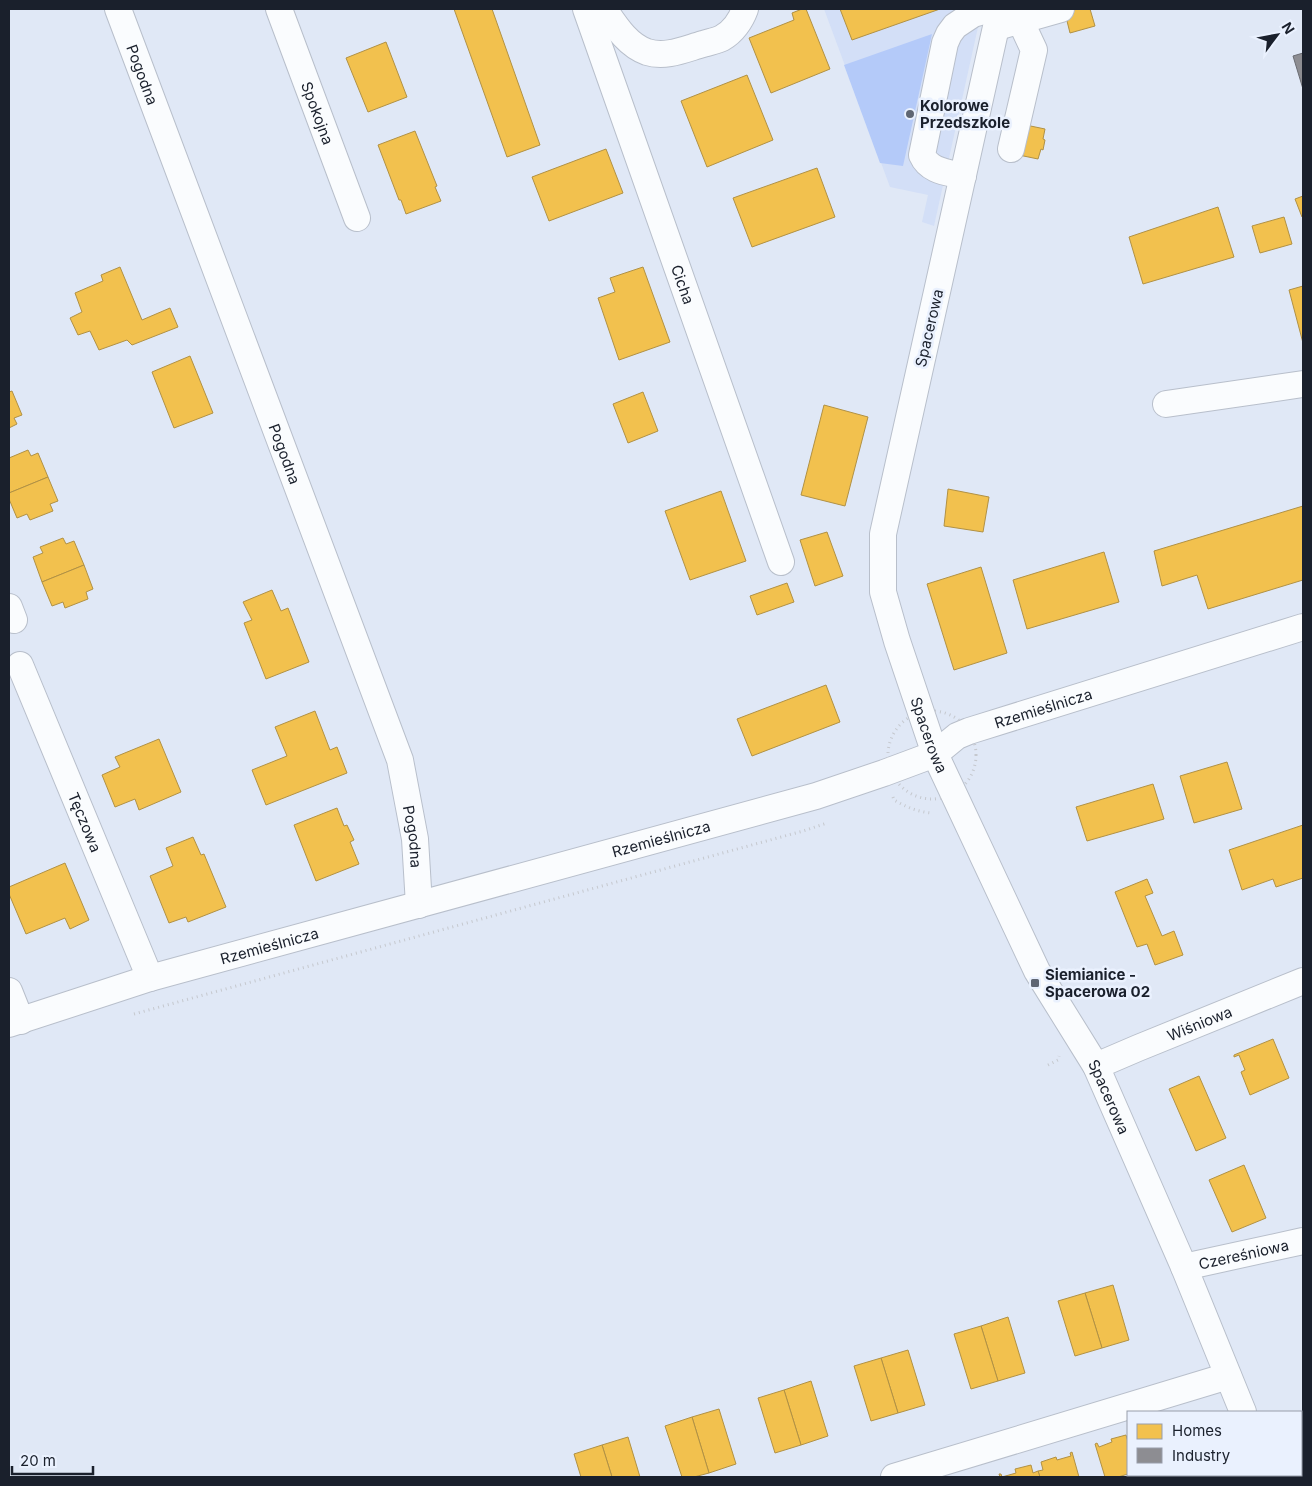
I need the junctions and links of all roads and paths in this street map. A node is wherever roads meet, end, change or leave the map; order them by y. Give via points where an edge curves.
1 (118, 9) edge
2 (279, 9) edge
3 (586, 9) edge
4 (604, 9) edge
5 (745, 9) edge
6 (1023, 14) edge
7 (1011, 149) dead end
8 (963, 176) junction
9 (357, 218) dead end
10 (1303, 384) edge
11 (1166, 404) dead end
12 (781, 562) dead end
13 (1303, 627) edge
14 (20, 665) dead end
15 (935, 754) junction
16 (894, 800) dead end
17 (885, 803) dead end
18 (830, 822) dead end
19 (419, 905) junction
20 (150, 978) junction
21 (1303, 981) edge
22 (9, 991) edge
23 (145, 1011) dead end
24 (15, 1022) edge
25 (1096, 1066) junction
26 (1303, 1241) edge
27 (1184, 1266) junction
28 (1228, 1376) junction
29 (1243, 1411) edge
30 (894, 1477) edge

1 - 19 street, Pogodna via 400,760 415,839
2 - 9 street, Spokojna
3 - 12 street, Cicha
4 - 5 street via 632,44 646,52 659,54 674,53 722,38 734,28
6 - 7 street via 1034,50
6 - 8 street, Spacerowa
6 - 8 street via 984,11 973,14 955,26 945,43 922,155 930,167
8 - 15 street, Spacerowa via 883,534 883,592
10 - 11 street
13 - 15 street, Rzemieślnicza via 970,731 957,736
14 - 20 street, Tęczowa
15 - 19 street, Rzemieślnicza via 816,796
15 - 25 street, Spacerowa via 1037,971
16 - 17 path
18 - 23 path
19 - 20 street, Rzemieślnicza
20 - 24 street, Rzemieślnicza
21 - 25 street, Wiśniowa
22 - 24 street
25 - 27 street, Spacerowa
26 - 27 street, Czereśniowa
27 - 28 street, Spacerowa
28 - 29 street, Spacerowa
28 - 30 street

